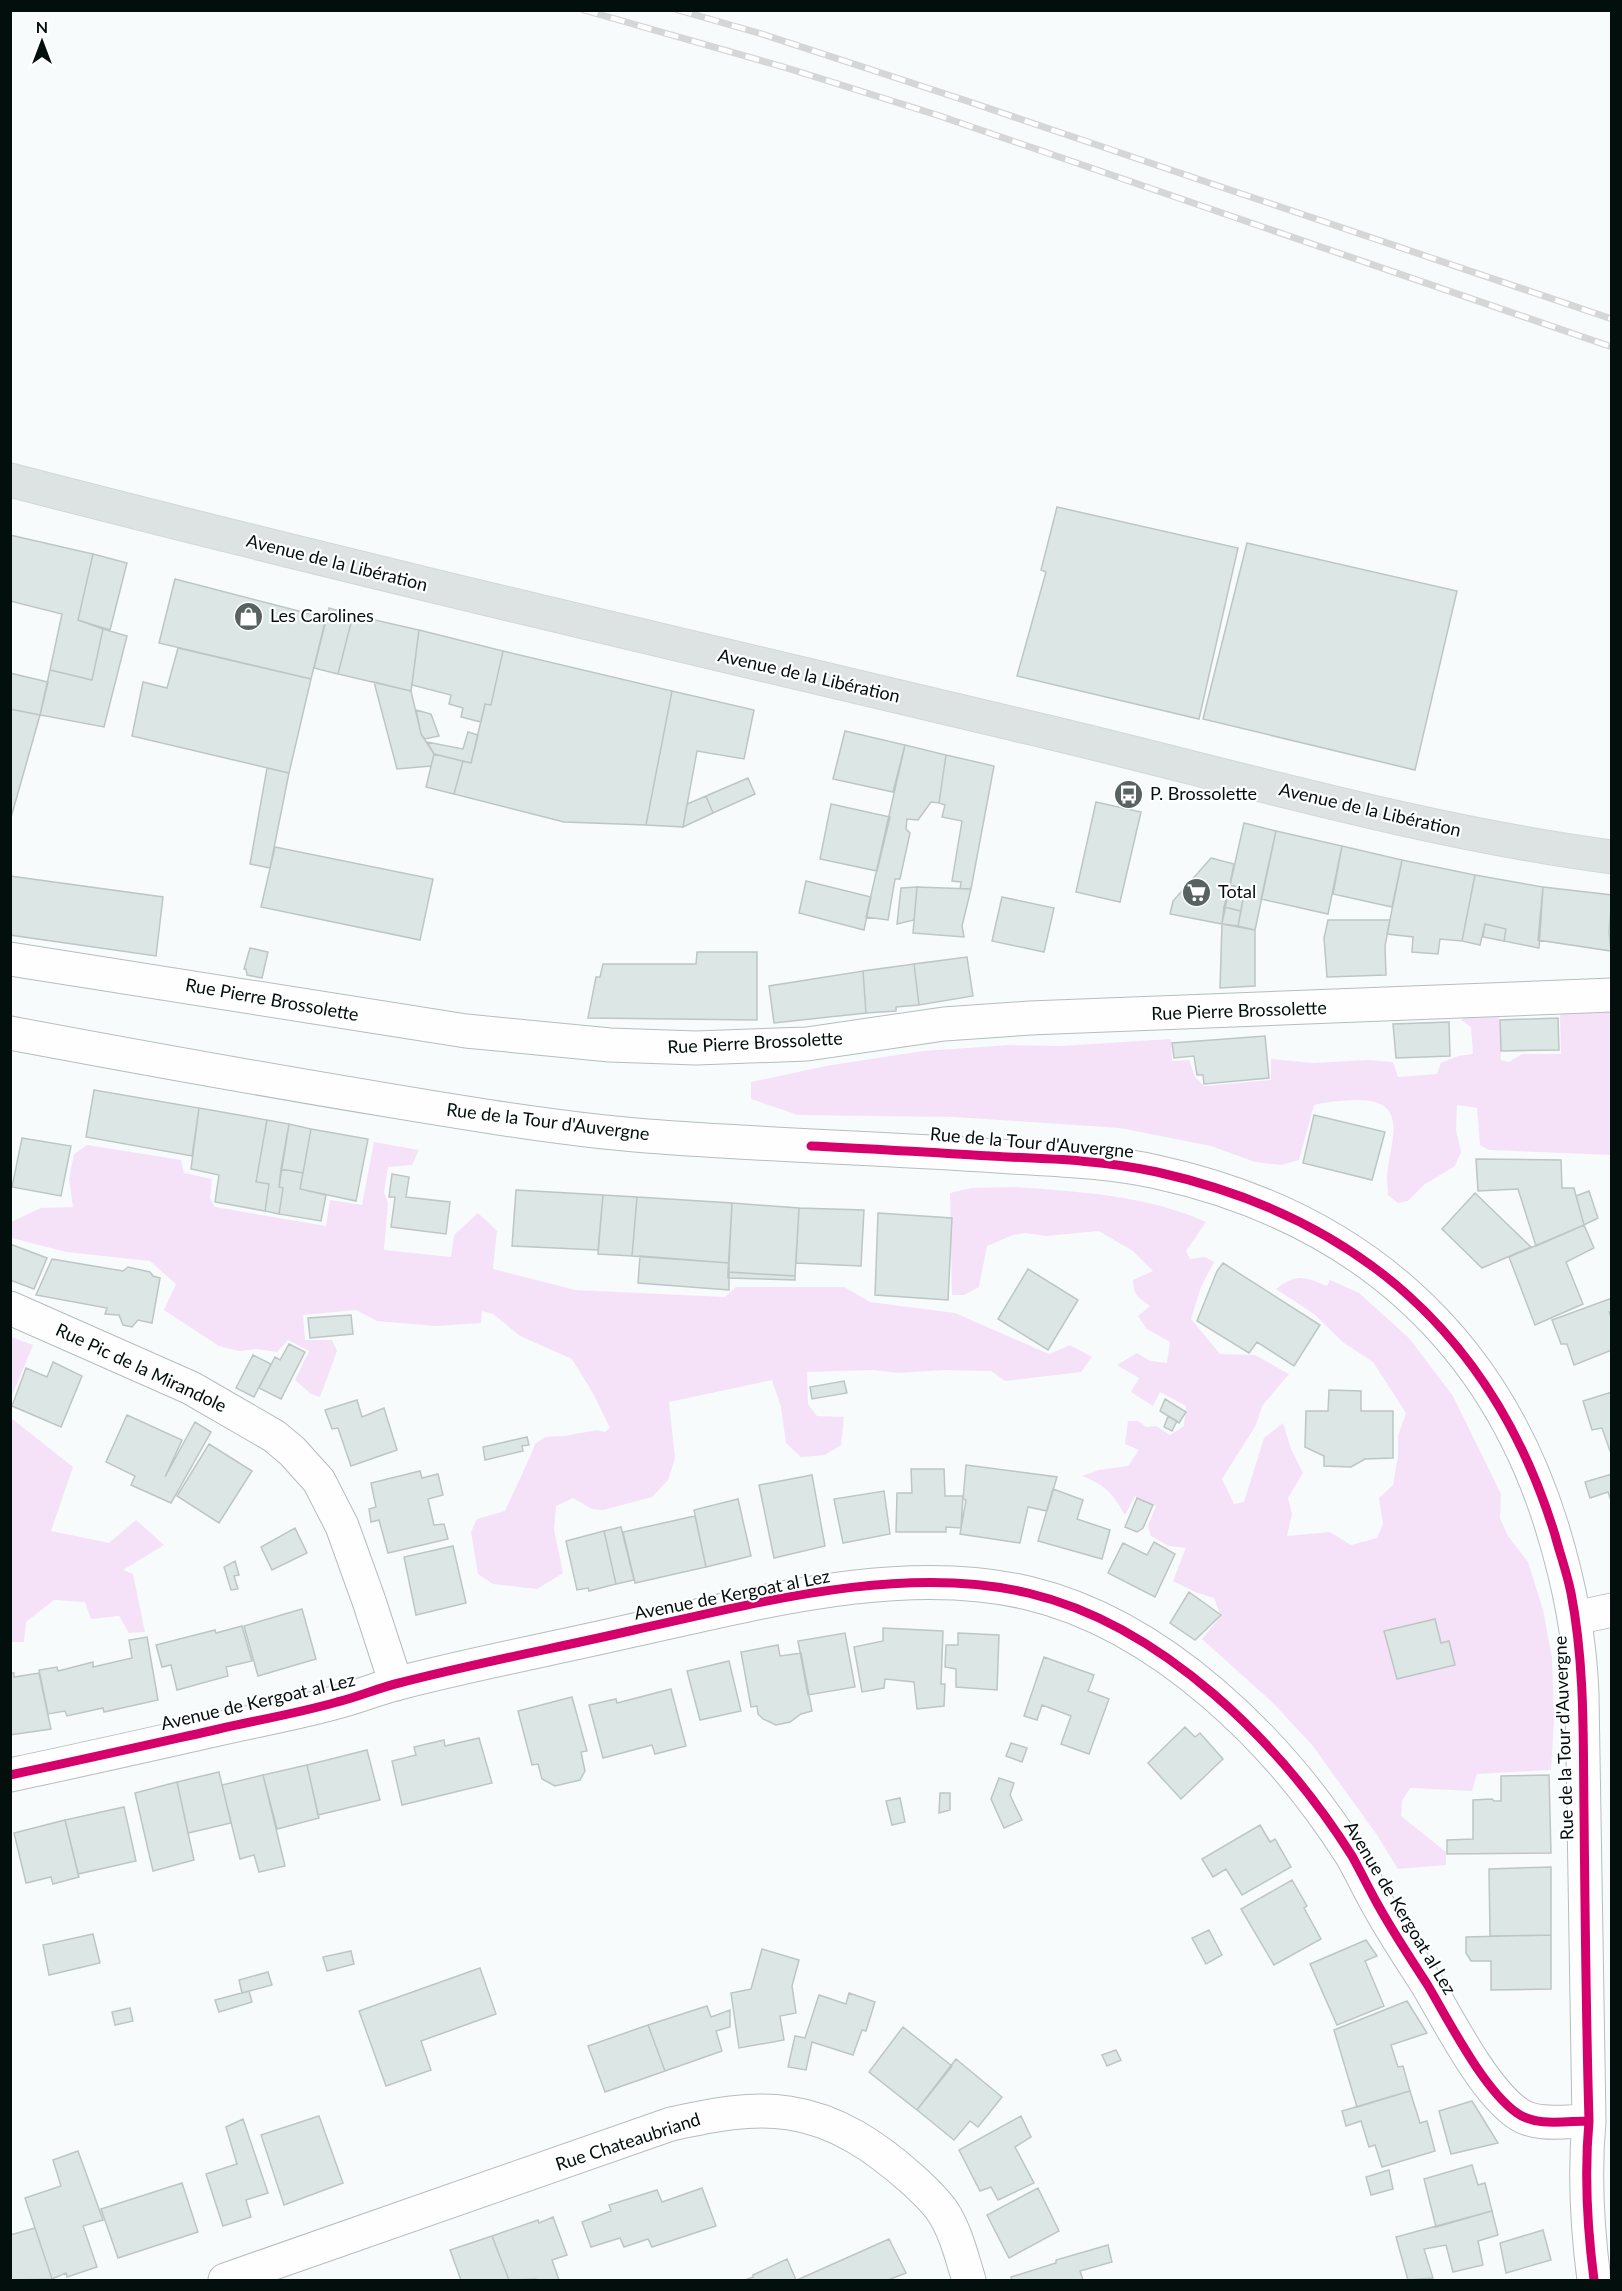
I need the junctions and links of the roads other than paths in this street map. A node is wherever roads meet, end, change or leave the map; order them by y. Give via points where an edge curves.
1 (10, 480) edge
2 (1611, 856) edge
3 (10, 958) edge
4 (1611, 995) edge
5 (10, 1034) edge
6 (10, 1308) edge
7 (1611, 1610) edge
8 (1575, 1617) junction
9 (396, 1684) junction
10 (10, 1775) edge
11 (1589, 2121) junction
12 (1611, 2237) edge
13 (1594, 2279) edge
14 (225, 2280) edge
15 (969, 2280) edge

1 - 2 main road, Avenue de la Libération via 348,566 1440,828
3 - 4 street, Rue Pierre Brossolette via 466,1031 657,1048 807,1044 944,1024 1030,1018
5 - 8 street, Rue de la Tour d'Auvergne via 558,1126 1119,1165 1185,1179 1260,1203 1321,1233 1388,1277 1435,1319 1486,1383 1536,1478 1563,1562
6 - 9 street, Rue Pic de la Mirandole via 191,1388 274,1436 292,1451 319,1481 335,1511
7 - 8 street
8 - 11 street, Rue de la Tour d'Auvergne via 1583,1725
9 - 10 street, Avenue de Kergoat al Lez via 333,1703
9 - 11 street, Avenue de Kergoat al Lez via 721,1611 805,1594 893,1583 965,1582 1030,1593 1067,1605 1110,1623 1167,1656 1261,1741 1348,1851 1488,2083 1508,2105 1534,2121
11 - 12 street, Rue de la Tour d'Auvergne
11 - 13 street, Rue de la Tour d'Auvergne via 1585,2185
14 - 15 street, Rue Chateaubriand via 671,2124 739,2112 770,2111 826,2122 880,2151 943,2212

